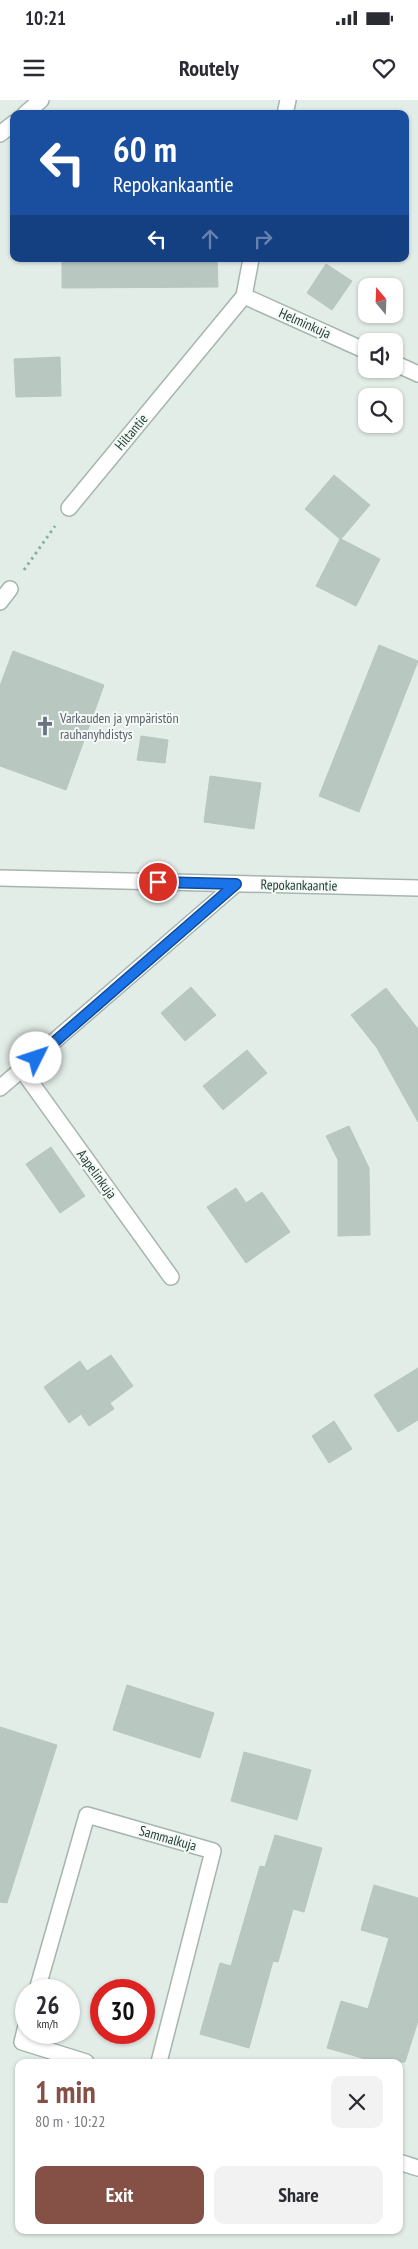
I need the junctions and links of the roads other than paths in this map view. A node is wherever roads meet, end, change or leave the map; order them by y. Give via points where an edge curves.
1 (42, 100) edge
2 (30, 110) edge
3 (10, 126) edge
4 (0, 134) edge
5 (251, 262) edge
6 (244, 296) junction
7 (358, 347) edge
8 (403, 367) edge
9 (418, 374) edge
10 (69, 508) road end
11 (10, 589) road end
12 (0, 602) edge
13 (0, 878) edge
14 (236, 884) junction
15 (418, 888) edge
16 (22, 1070) junction
17 (0, 1088) edge
18 (171, 1277) dead end
19 (40, 1979) edge
20 (28, 2044) edge
21 (76, 2059) edge
22 (160, 2059) edge
23 (403, 2163) edge
24 (418, 2168) edge

1 - 2 street
3 - 4 street
5 - 6 street, Hiltantie
6 - 7 street, Helminkuja
6 - 10 street, Hiltantie
8 - 9 street
11 - 12 street
13 - 14 street, Repokankaantie
14 - 15 street, Repokankaantie
14 - 16 street
16 - 17 street
16 - 18 street, Aapelinkuja
19 - 22 street, Sammalkuja via 87,1815 213,1851
20 - 21 street
23 - 24 street

